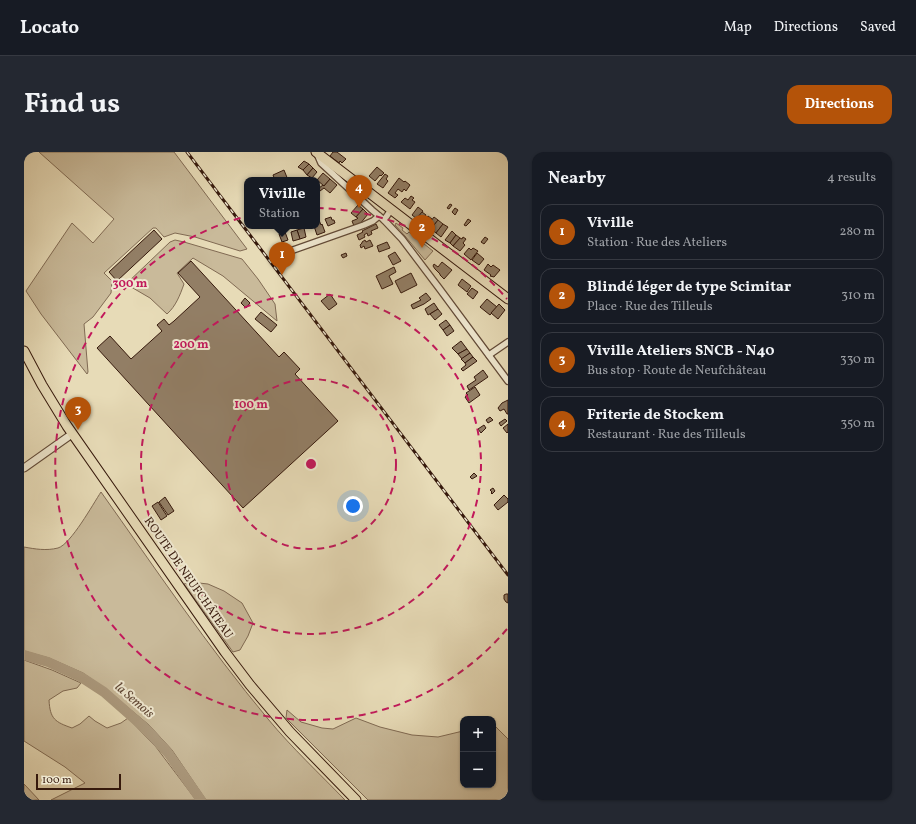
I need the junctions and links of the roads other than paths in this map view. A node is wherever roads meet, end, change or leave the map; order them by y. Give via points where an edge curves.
1 (316, 152) edge
2 (388, 207) junction
3 (381, 218) junction
4 (279, 255) dead end
5 (508, 299) edge
6 (508, 342) edge
7 (24, 350) edge
8 (490, 355) junction
9 (508, 381) edge
10 (72, 434) junction
11 (24, 468) edge
12 (356, 800) edge

1 - 2 main road
1 - 3 street via 321,162
2 - 3 street
2 - 3 street via 381,210
2 - 5 main road
3 - 4 street
3 - 8 street via 402,239
6 - 8 street
7 - 10 main road, ROUTE DE NEUFCHÂTEAU
8 - 9 street
10 - 11 street
10 - 12 main road, ROUTE DE NEUFCHÂTEAU via 250,685 290,732

